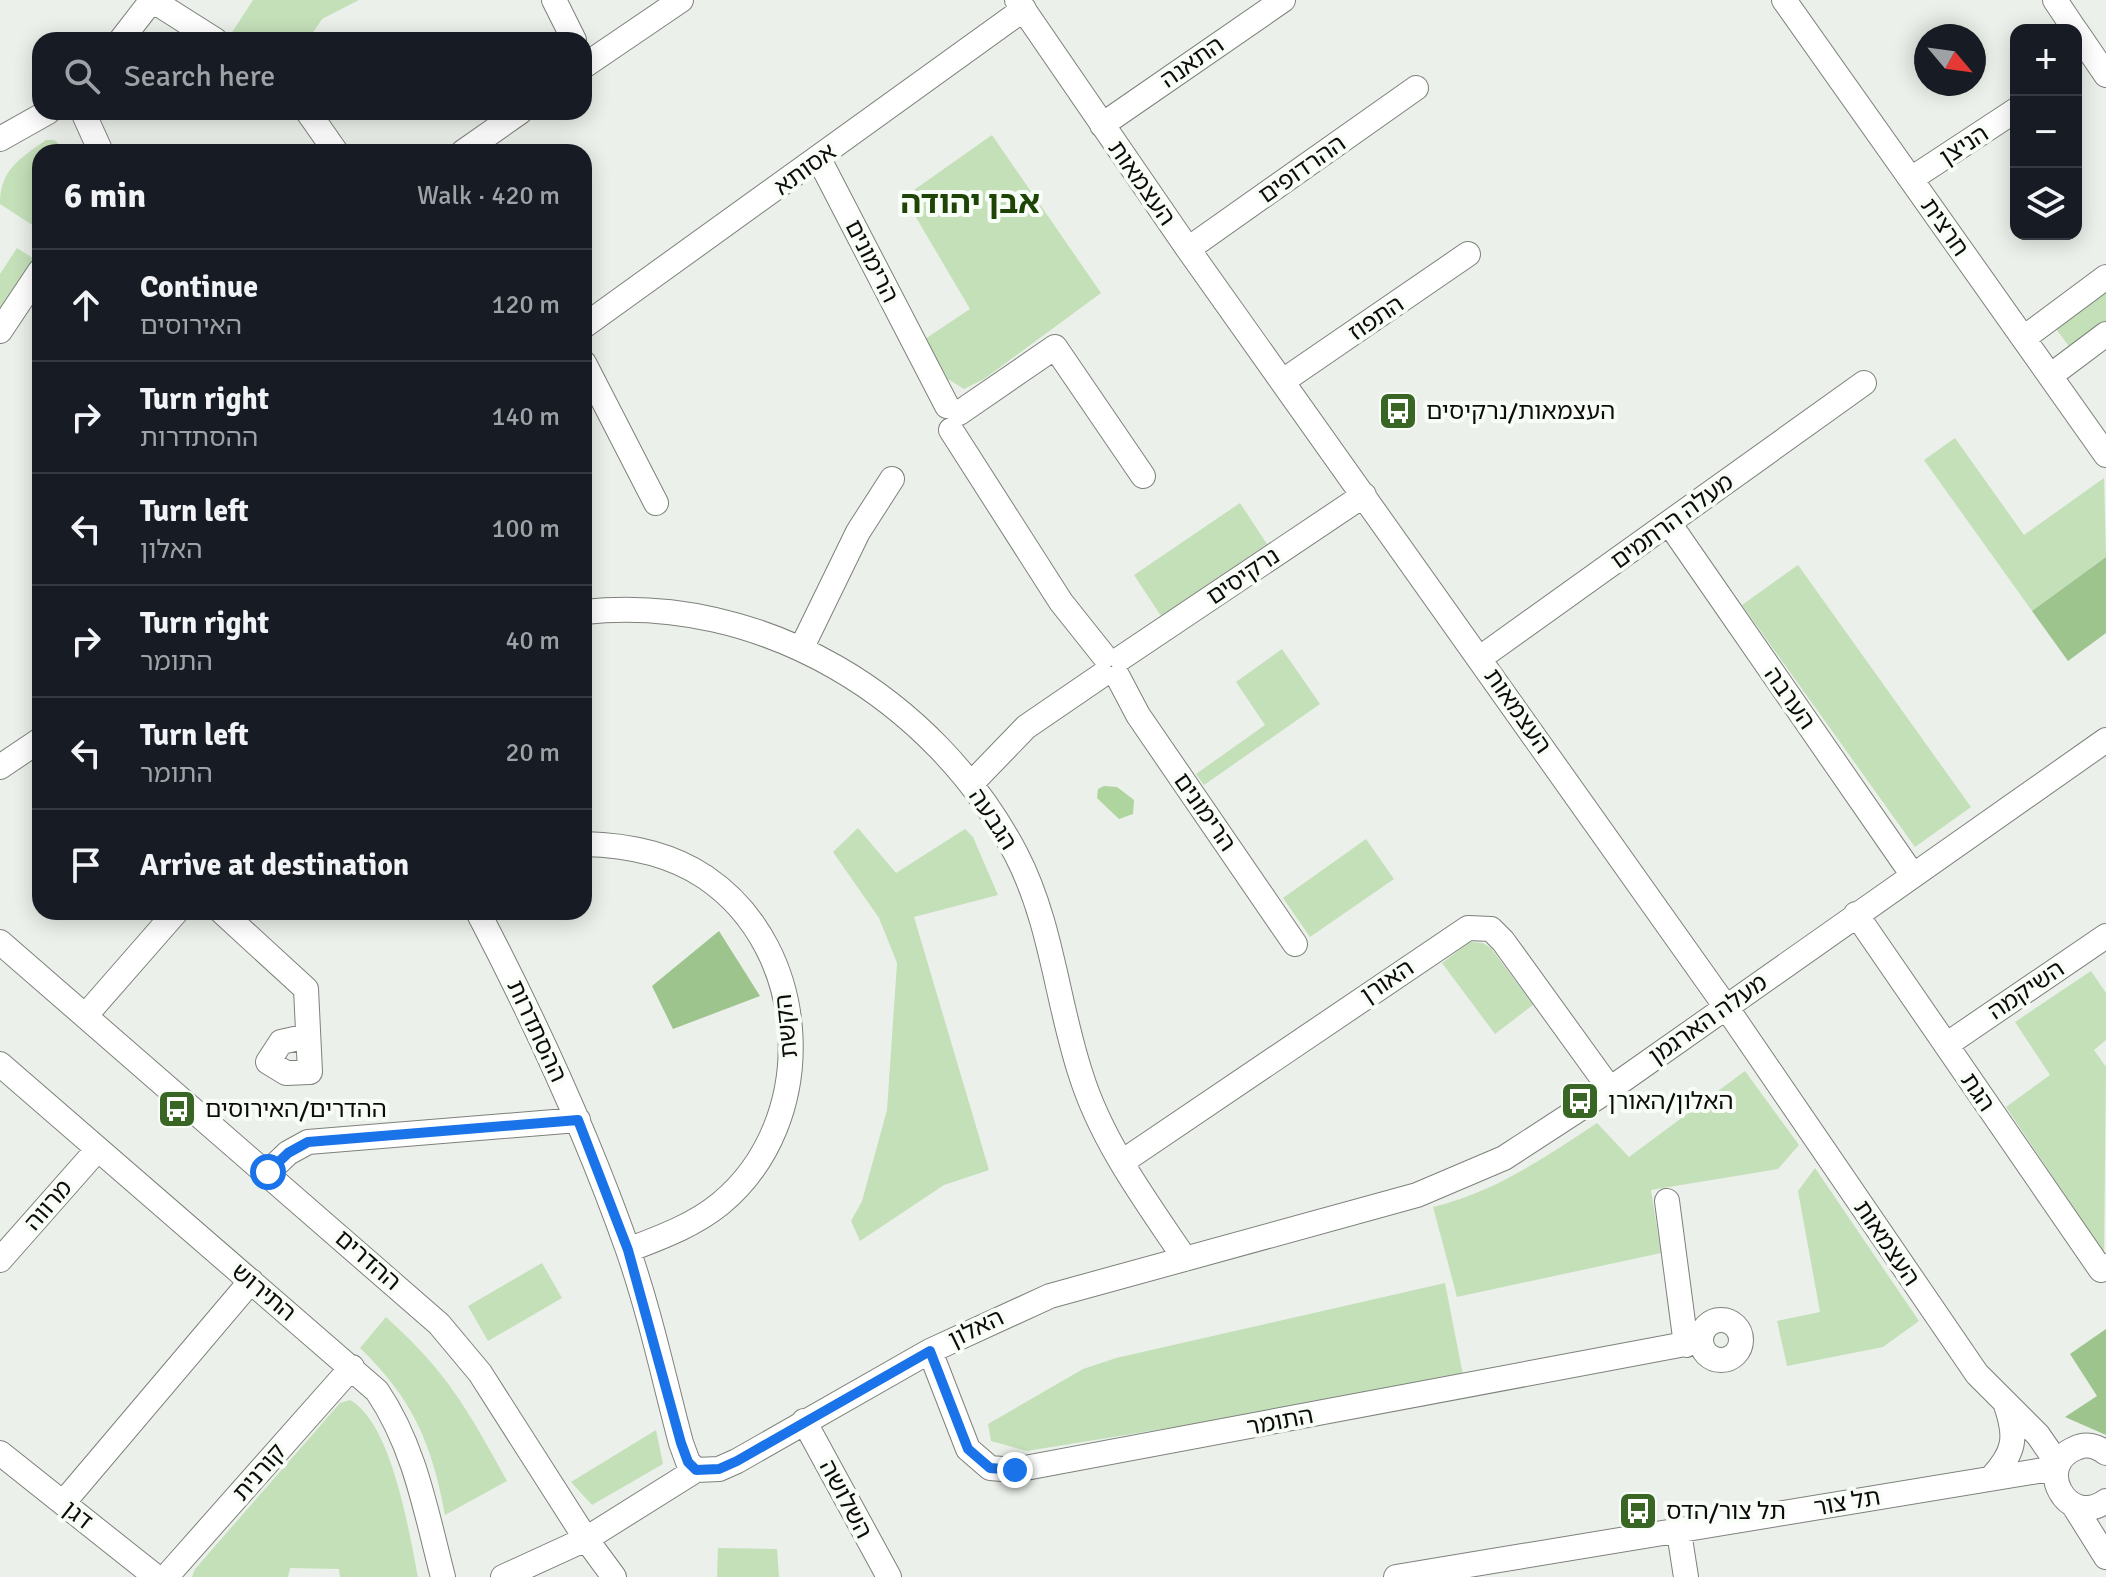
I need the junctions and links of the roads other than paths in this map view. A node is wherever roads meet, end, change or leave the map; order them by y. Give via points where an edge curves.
1 (152, 0) edge
2 (554, 0) edge
3 (681, 0) edge
4 (1283, 0) edge
5 (1784, 0) edge
6 (2055, 0) edge
7 (1021, 5) edge
8 (2072, 24) edge
9 (127, 32) edge
10 (202, 32) edge
11 (570, 32) edge
12 (2082, 44) edge
13 (592, 60) edge
14 (2092, 68) edge
15 (1416, 88) dead end
16 (2010, 114) edge
17 (34, 120) edge
18 (86, 120) edge
19 (314, 120) edge
20 (509, 120) edge
21 (1102, 125) junction
22 (0, 139) edge
23 (93, 144) edge
24 (330, 144) edge
25 (474, 144) edge
26 (819, 159) junction
27 (1911, 179) junction
28 (1188, 249) junction
29 (1468, 254) dead end
30 (2106, 277) edge
31 (32, 283) edge
32 (592, 320) edge
33 (0, 331) edge
34 (2106, 334) edge
35 (2024, 338) junction
36 (2050, 376) junction
37 (592, 379) edge
38 (1283, 381) junction
39 (1864, 383) dead end
40 (952, 416) junction
41 (2106, 455) edge
42 (1143, 476) dead end
43 (892, 479) dead end
44 (1364, 495) junction
45 (656, 503) dead end
46 (1669, 523) junction
47 (592, 612) edge
48 (802, 647) junction
49 (1480, 658) junction
50 (1111, 666) junction
51 (2106, 740) edge
52 (32, 745) edge
53 (0, 767) edge
54 (971, 784) junction
55 (592, 844) edge
56 (1912, 874) junction
57 (1856, 914) junction
58 (169, 920) edge
59 (231, 920) edge
60 (482, 920) edge
61 (2106, 936) edge
62 (0, 942) edge
63 (1295, 944) dead end
64 (1726, 1007) junction
65 (86, 1015) junction
66 (308, 1036) dead end
67 (1946, 1045) junction
68 (3, 1072) edge
69 (1610, 1089) junction
70 (578, 1120) junction
71 (97, 1150) junction
72 (1122, 1162) junction
73 (268, 1172) junction
74 (1667, 1201) dead end
75 (628, 1250) junction
76 (1185, 1259) junction
77 (0, 1260) edge
78 (2103, 1268) edge
79 (251, 1281) junction
80 (930, 1351) junction
81 (352, 1367) junction
82 (2014, 1411) junction
83 (804, 1421) junction
84 (2082, 1446) junction
85 (0, 1453) edge
86 (2106, 1453) edge
87 (2057, 1466) junction
88 (696, 1470) junction
89 (1992, 1477) junction
90 (1966, 1481) junction
91 (2066, 1499) junction
92 (63, 1503) junction
93 (2104, 1503) edge
94 (1679, 1532) junction
95 (586, 1539) junction
96 (2106, 1557) edge
97 (156, 1577) edge
98 (166, 1577) edge
99 (443, 1577) edge
100 (503, 1577) edge
101 (614, 1577) edge
102 (889, 1577) edge
103 (1396, 1577) edge
104 (1686, 1577) edge

1 - 9 street
1 - 10 street
2 - 11 street
3 - 13 street
4 - 21 street, התאנה
5 - 27 street, חרצית
6 - 8 street
7 - 21 street, העצמאות
7 - 26 street, אסותא
12 - 14 street
15 - 28 street, ההרדופים
16 - 27 street, הניצן
17 - 22 street
18 - 23 street
19 - 24 street
20 - 25 street
21 - 28 street, העצמאות
26 - 32 street, אסותא
26 - 40 street, הרימונים
27 - 35 street, חרצית
28 - 38 street, העצמאות
29 - 38 street, התפוז
30 - 35 street
31 - 33 street
34 - 36 street
35 - 36 street, חרצית
36 - 41 street, חרצית
37 - 45 street
38 - 44 street, העצמאות
39 - 46 street, מעלה הרתמים
40 - 42 street via 1055,347
40 - 50 street, הרימונים via 1061,602
43 - 48 street via 858,532
44 - 49 street, העצמאות
44 - 50 street, נרקיסים
46 - 49 street, מעלה הרתמים
46 - 56 street, הערבה
47 - 48 street, הגבעה via 685,613 726,620
48 - 54 street, הגבעה via 843,670 918,728
49 - 64 street, העצמאות
50 - 54 street, נרקיסים via 1026,727
50 - 63 street, הרימונים via 1138,715
51 - 56 street, מעלה הארגמן
52 - 53 street
54 - 72 street, הגבעה via 1017,856 1033,894 1081,1076
55 - 75 street, הקשת via 650,852 706,878 751,923 783,987 790,1017 790,1083 765,1149 746,1177 698,1219
56 - 57 street, מעלה הארגמן
57 - 64 street, מעלה הארגמן
57 - 67 street, הגת
58 - 65 street
59 - 66 street via 306,989
60 - 70 street, ההסתדרות
61 - 67 street, השיקמה
62 - 65 street, ההדרים
64 - 69 street, מעלה הארגמן
64 - 82 street, העצמאות via 1977,1374
65 - 73 street, ההדרים
67 - 78 street, הגת
68 - 71 street, התירוש
69 - 72 street, האורן via 1503,941 1491,929 1468,928
69 - 76 street, מעלה הארגמן via 1504,1158 1447,1184
70 - 73 street via 308,1142
70 - 75 street, ההסתדרות
71 - 77 street, מרווה
71 - 79 street, התירוש
72 - 76 street, הגבעה
73 - 95 street, ההדרים via 463,1349
74 - 80 street, התומר via 1694,1343 1015,1470 990,1468 968,1449
75 - 88 street, ההסתדרות via 681,1443
76 - 80 street, האלון via 1050,1296
79 - 81 street, התירוש
79 - 92 street
80 - 83 street, האלון
81 - 98 street, קורנית
81 - 99 street, התירוש via 395,1416 410,1451
82 - 84 street, העצמאות
82 - 87 street, העצמאות
82 - 89 street via 2013,1450
83 - 88 street, האלון via 728,1465
83 - 102 street, השלושה
84 - 86 street, העצמאות
84 - 87 street via 2066,1453
85 - 92 street, דגן
87 - 89 street, תל צור
87 - 91 street
88 - 95 street
89 - 90 street, תל צור
90 - 91 street, תל צור via 2035,1480
90 - 94 street, תל צור
91 - 93 street via 2083,1508
91 - 96 street
92 - 97 street, דגן
93 - 96 street via 2098,1518
94 - 103 street, תל צור
94 - 104 street
95 - 100 street
95 - 101 street, ההדרים

